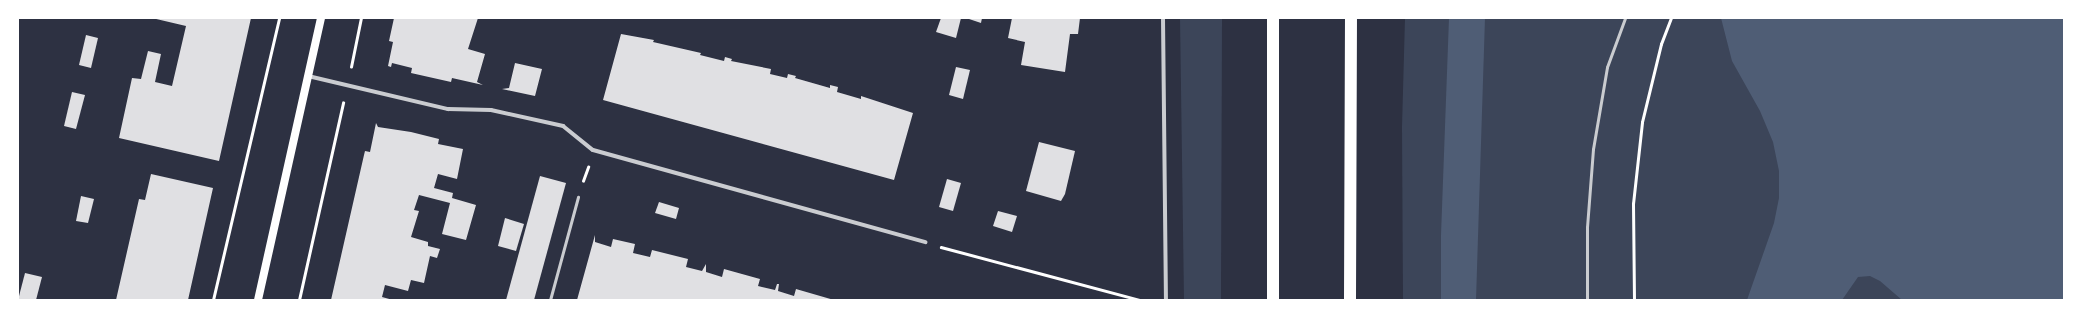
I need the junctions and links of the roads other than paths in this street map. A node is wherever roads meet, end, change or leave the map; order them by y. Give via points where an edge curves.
1 (321, 18) edge
2 (1163, 18) edge
3 (1273, 18) edge
4 (1351, 18) edge
5 (1625, 18) edge
6 (307, 76) junction
7 (578, 197) road end
8 (925, 242) road end
9 (258, 300) edge
10 (550, 300) edge
11 (1166, 300) edge
12 (1273, 300) edge
13 (1350, 300) edge
14 (1587, 300) edge

1 - 6 main road
2 - 11 street
3 - 12 highway
4 - 13 highway
5 - 14 lane via 1608,67 1593,149 1587,227
6 - 8 street via 448,109 491,110 563,126 593,150
6 - 9 main road
7 - 10 lane

